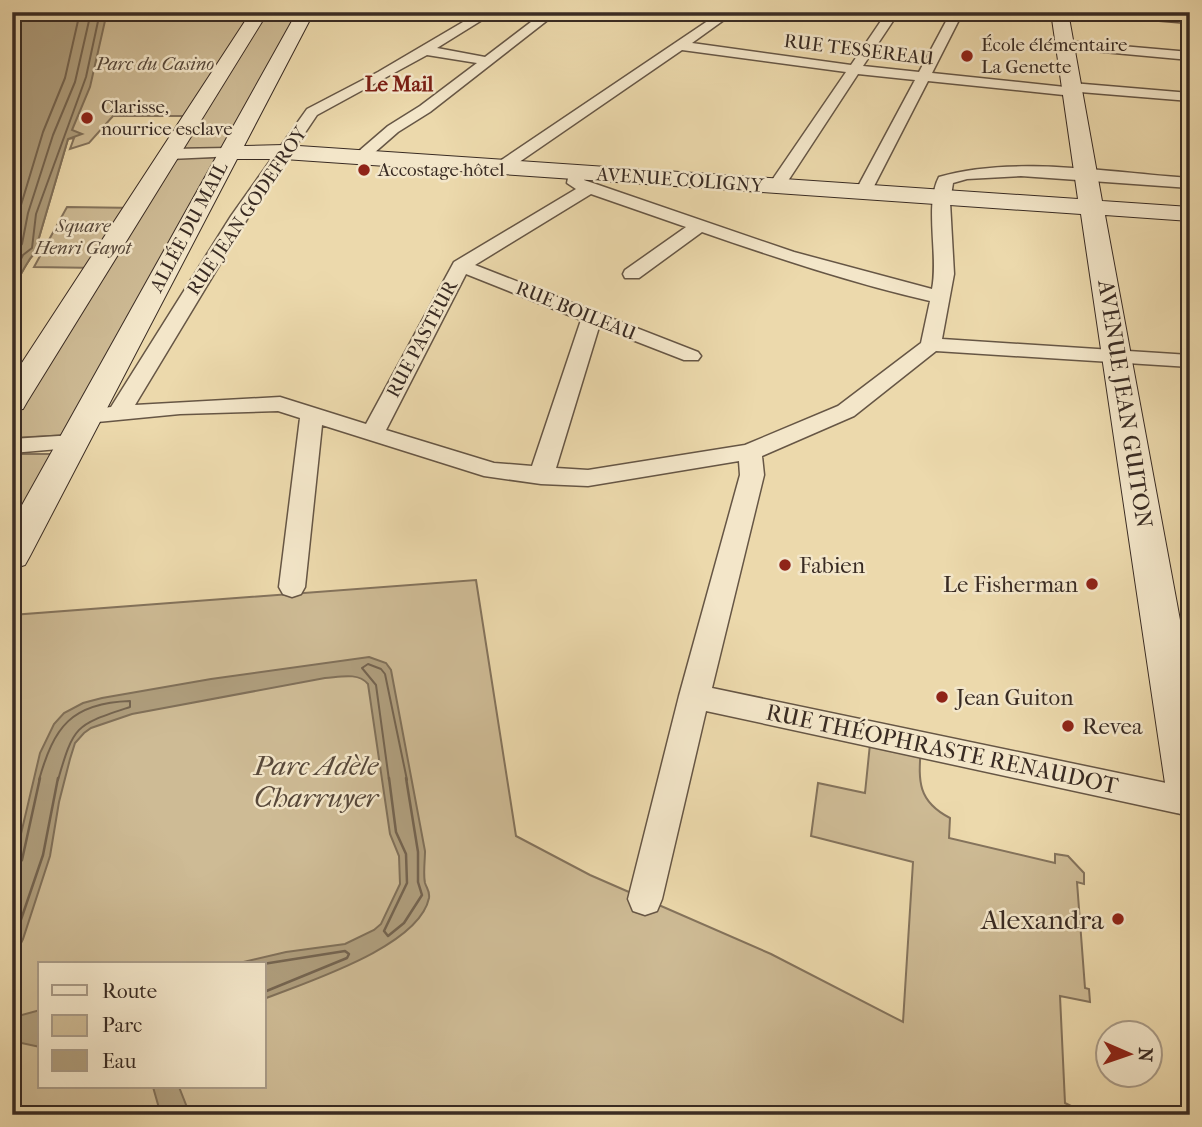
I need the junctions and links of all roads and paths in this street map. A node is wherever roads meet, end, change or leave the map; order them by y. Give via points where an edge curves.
1 (260, 12) edge
2 (306, 12) edge
3 (489, 12) edge
4 (552, 12) edge
5 (729, 12) edge
6 (893, 12) edge
7 (957, 12) edge
8 (1059, 12) edge
9 (1103, 12) edge
10 (1190, 19) edge
11 (1065, 45) junction
12 (682, 46) junction
13 (423, 50) junction
14 (1190, 56) edge
15 (488, 61) junction
16 (854, 69) junction
17 (924, 78) junction
18 (1073, 89) junction
19 (1190, 97) edge
20 (284, 152) junction
21 (229, 153) junction
22 (170, 154) junction
23 (360, 157) junction
24 (500, 168) junction
25 (583, 181) junction
26 (1190, 183) edge
27 (776, 186) junction
28 (1090, 191) junction
29 (863, 192) junction
30 (944, 198) junction
31 (1190, 214) edge
32 (698, 227) junction
33 (461, 266) junction
34 (632, 274) dead end
35 (940, 296) junction
36 (592, 318) junction
37 (931, 345) junction
38 (691, 356) dead end
39 (1117, 357) junction
40 (1190, 361) edge
41 (12, 402) edge
42 (120, 411) junction
43 (312, 413) junction
44 (87, 416) junction
45 (373, 432) junction
46 (74, 442) junction
47 (12, 446) edge
48 (750, 452) junction
49 (541, 476) junction
50 (12, 556) edge
51 (292, 587) dead end
52 (694, 695) junction
53 (1190, 797) edge
54 (1190, 802) edge
55 (645, 900) dead end

1 - 22 street
2 - 21 street, ALLÉE DU MAIL
3 - 13 street, RUE JEAN GODEFROY
4 - 15 street
5 - 12 street
6 - 16 street
7 - 17 street
8 - 11 street, AVENUE JEAN GUITON
9 - 10 street
11 - 14 street
11 - 18 street, AVENUE JEAN GUITON
12 - 16 street, RUE TESSEREAU
12 - 24 street
13 - 15 street
13 - 20 street, RUE JEAN GODEFROY via 312,112
15 - 23 street
16 - 17 street, RUE TESSEREAU
16 - 27 street
17 - 18 street, RUE TESSEREAU
17 - 29 street
18 - 19 street, RUE TESSEREAU
18 - 28 street, AVENUE JEAN GUITON
20 - 21 street, AVENUE COLIGNY
20 - 23 street, AVENUE COLIGNY
20 - 42 street, RUE JEAN GODEFROY
21 - 22 street, AVENUE COLIGNY
21 - 44 street, ALLÉE DU MAIL
22 - 41 street
23 - 24 street, AVENUE COLIGNY
24 - 25 street, AVENUE COLIGNY
25 - 27 street, AVENUE COLIGNY
25 - 32 street
25 - 33 street, RUE PASTEUR
26 - 28 street
27 - 29 street, AVENUE COLIGNY
28 - 30 street, AVENUE COLIGNY
28 - 30 street via 1021,171 944,180
28 - 31 street, AVENUE COLIGNY
28 - 39 street, AVENUE JEAN GUITON
29 - 30 street, AVENUE COLIGNY
30 - 35 street via 945,274
32 - 34 street
32 - 35 street via 886,285
33 - 36 street, RUE BOILEAU
33 - 45 street, RUE PASTEUR
35 - 37 street
36 - 38 street, RUE BOILEAU
36 - 49 street
37 - 39 street
37 - 48 street via 846,411
39 - 40 street
39 - 53 street, AVENUE JEAN GUITON
42 - 43 street via 281,404
42 - 44 street
43 - 45 street
43 - 51 street
44 - 46 street, ALLÉE DU MAIL
45 - 49 street via 492,471
46 - 47 street
46 - 50 street, ALLÉE DU MAIL
48 - 49 street via 588,478
48 - 52 street via 752,475
52 - 54 street, RUE THÉOPHRASTE RENAUDOT
52 - 55 street

